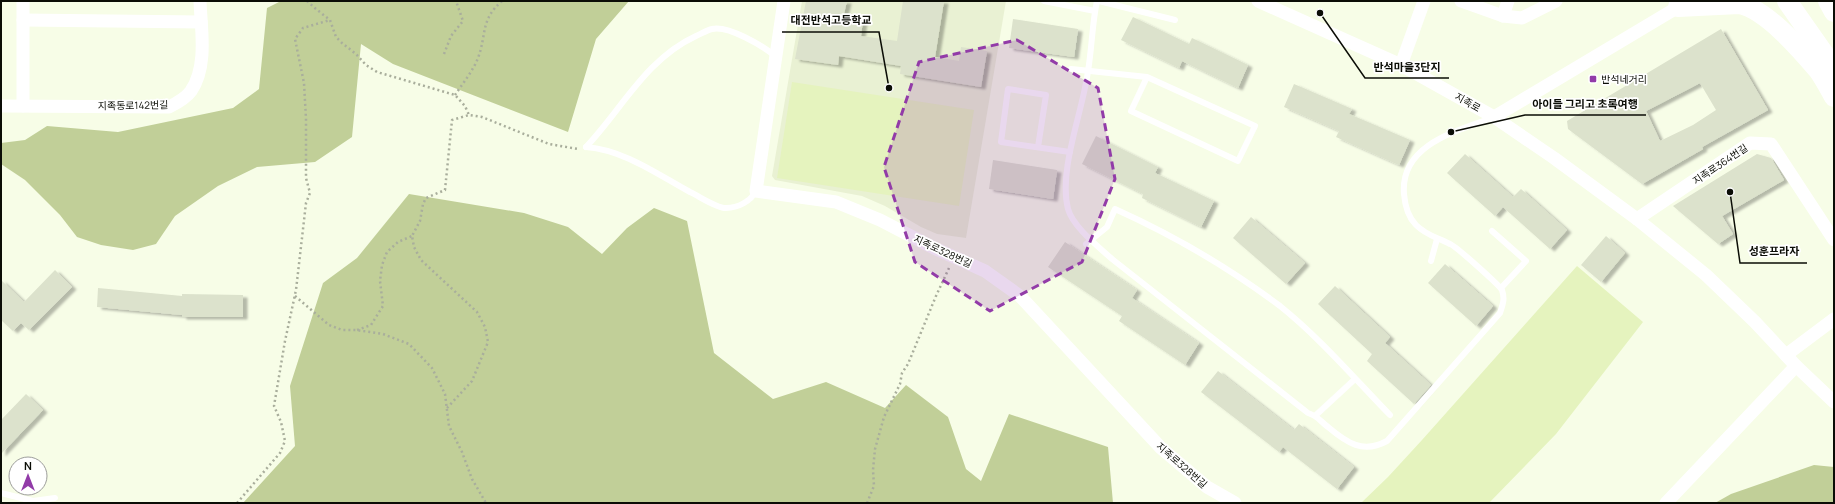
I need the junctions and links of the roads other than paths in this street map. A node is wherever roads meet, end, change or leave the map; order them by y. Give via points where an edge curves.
1 (23, 1) edge
2 (200, 1) edge
3 (784, 1) edge
4 (1044, 1) edge
5 (1098, 1) edge
6 (1259, 1) edge
7 (1424, 1) edge
8 (1461, 1) edge
9 (1508, 1) edge
10 (1556, 1) edge
11 (1787, 1) edge
12 (1828, 1) edge
13 (1683, 3) edge
14 (1095, 11) junction
15 (1834, 12) edge
16 (1503, 16) junction
17 (23, 20) junction
18 (1175, 20) dead end
19 (201, 22) junction
20 (776, 57) junction
21 (1401, 64) junction
22 (1071, 69) dead end
23 (1826, 70) edge
24 (1088, 72) junction
25 (1147, 77) junction
26 (1834, 97) edge
27 (1, 106) edge
28 (23, 106) junction
29 (1494, 117) junction
30 (1038, 147) junction
31 (1070, 152) junction
32 (756, 191) junction
33 (1637, 220) junction
34 (1492, 231) dead end
35 (1437, 239) junction
36 (1834, 240) edge
37 (1088, 242) junction
38 (1431, 261) dead end
39 (1501, 288) junction
40 (1834, 319) edge
41 (1786, 355) junction
42 (1796, 366) junction
43 (1355, 379) junction
44 (1834, 402) edge
45 (1316, 415) junction
46 (1390, 415) dead end
47 (1, 493) edge
48 (55, 498) dead end
49 (1235, 503) edge
50 (1666, 503) edge

1 - 17 street
2 - 19 street, 지족동로142번길
3 - 20 street
4 - 14 lane
5 - 14 lane
5 - 18 lane
6 - 21 street, 지족로
7 - 21 street
8 - 16 street
9 - 16 street
10 - 16 street via 1522,18
11 - 23 main road via 1804,26
12 - 15 main road
13 - 23 main road via 1744,4 1780,28
13 - 29 street
14 - 24 lane
17 - 19 street
17 - 28 street
19 - 28 street, 지족동로142번길 via 201,59 198,77 191,92 169,107
20 - 32 street
20 - 32 lane via 728,29 713,28 681,43 660,58 586,147 629,158 704,199 726,208 742,204 754,196
21 - 29 street, 지족로
22 - 24 lane
23 - 26 main road
24 - 25 lane
24 - 31 lane
25 - 25 lane via 1254,126 1238,161 1131,111
27 - 28 street, 지족동로142번길
29 - 33 street
29 - 35 lane via 1441,137 1430,144 1413,161 1406,173 1405,203 1409,217
30 - 30 lane via 1001,142 1008,89 1046,94
30 - 31 lane
31 - 37 lane via 1065,190 1068,211
32 - 49 street, 지족로328번길 via 836,202 880,220 985,271 1020,296 1161,448 1207,487
33 - 36 street, 지족로364번길 via 1750,143 1771,144
33 - 41 street via 1706,275
34 - 39 lane via 1526,261
35 - 38 lane
35 - 39 lane via 1451,244
37 - 43 lane via 1107,227 1115,209 1154,226 1210,257 1280,307 1316,338
37 - 45 lane via 1308,413
39 - 45 lane via 1504,300 1500,313 1387,441 1377,446 1354,445 1326,426
40 - 41 street
41 - 42 street
42 - 44 street
42 - 50 street
43 - 45 lane
43 - 46 lane
47 - 48 lane via 33,501

